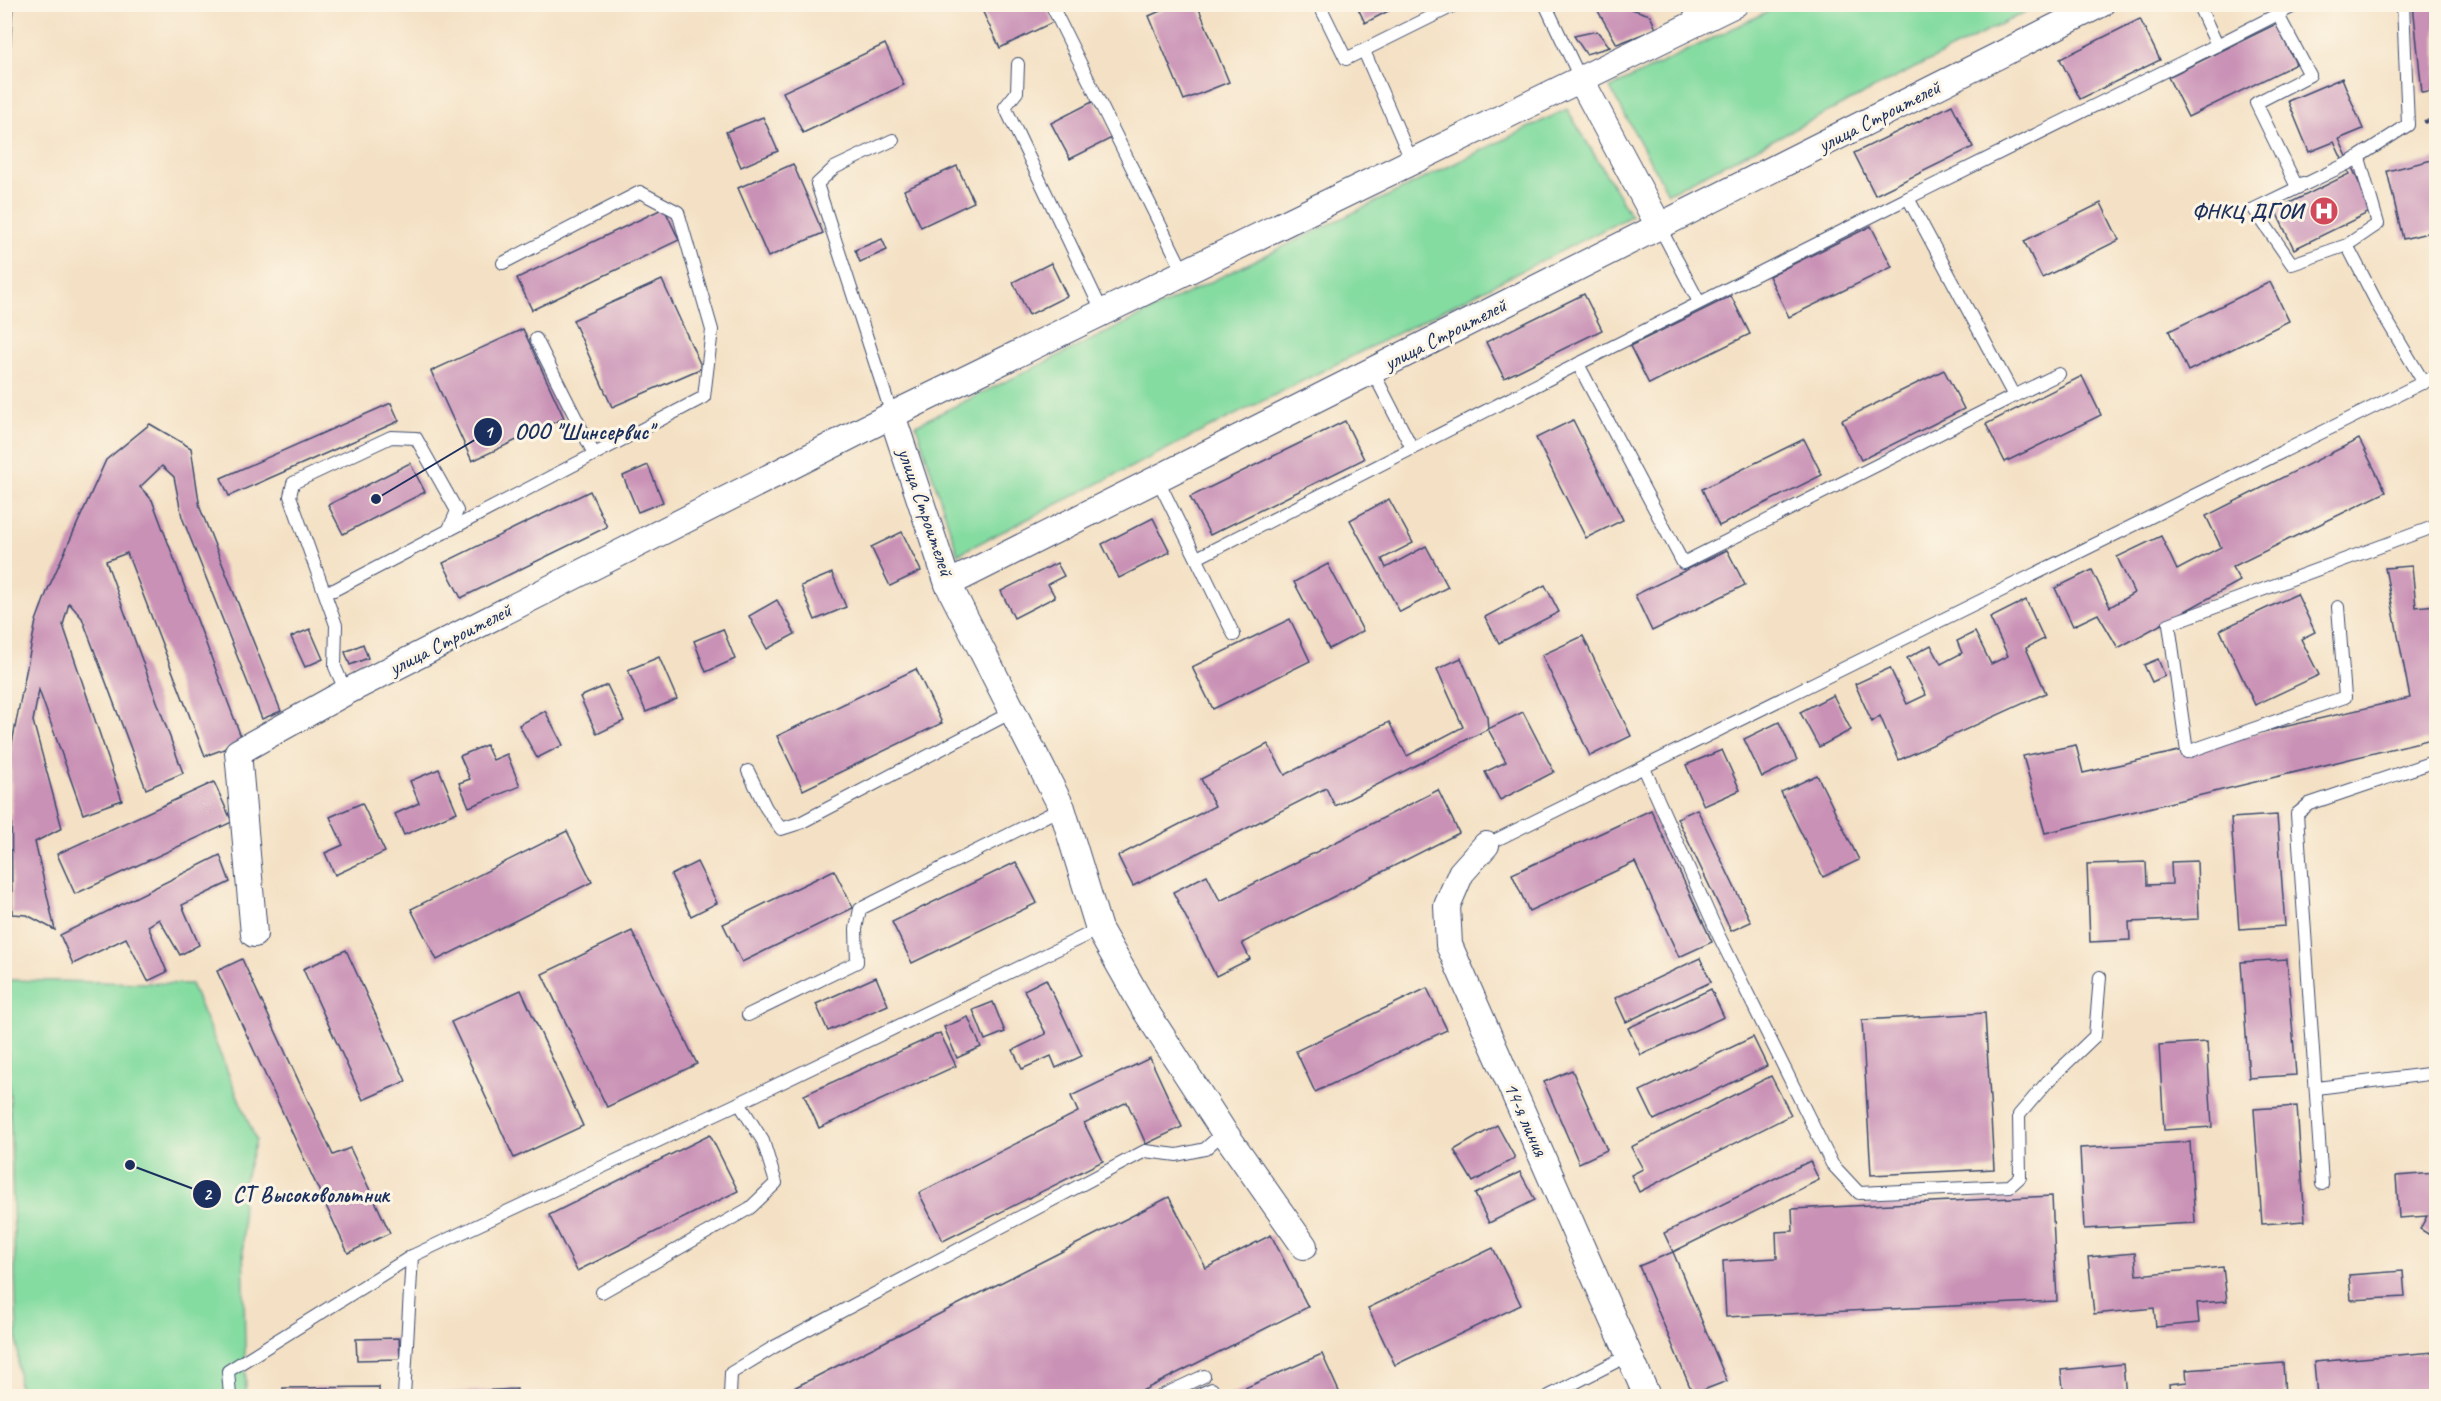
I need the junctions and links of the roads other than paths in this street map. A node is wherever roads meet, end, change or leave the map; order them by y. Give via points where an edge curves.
1 (1051, 4) edge
2 (1319, 4) edge
3 (1457, 4) edge
4 (1545, 4) edge
5 (1736, 4) edge
6 (2101, 4) edge
7 (2199, 4) edge
8 (2298, 4) edge
9 (2403, 4) edge
10 (1688, 10) edge
11 (2278, 15) junction
12 (2217, 45) junction
13 (1364, 51) junction
14 (1018, 64) dead end
15 (1581, 80) junction
16 (893, 140) dead end
17 (2359, 158) junction
18 (1412, 162) junction
19 (1908, 198) junction
20 (1659, 226) junction
21 (2347, 245) junction
22 (503, 262) dead end
23 (1184, 273) junction
24 (1699, 302) junction
25 (1103, 313) junction
26 (537, 339) dead end
27 (1578, 364) junction
28 (1372, 370) junction
29 (2059, 374) dead end
30 (2436, 376) edge
31 (2424, 383) junction
32 (2014, 396) junction
33 (892, 415) junction
34 (1412, 448) junction
35 (594, 454) junction
36 (1157, 478) junction
37 (2436, 526) edge
38 (449, 529) junction
39 (1197, 558) junction
40 (948, 584) junction
41 (325, 591) junction
42 (2338, 607) dead end
43 (1234, 635) dead end
44 (346, 692) junction
45 (1012, 712) junction
46 (2436, 761) edge
47 (1644, 768) junction
48 (748, 771) dead end
49 (1062, 808) junction
50 (1486, 845) joint
51 (1099, 929) junction
52 (254, 934) dead end
53 (2100, 977) dead end
54 (748, 1015) dead end
55 (2436, 1073) edge
56 (2317, 1088) junction
57 (739, 1103) junction
58 (1224, 1132) junction
59 (2322, 1184) dead end
60 (1304, 1246) dead end
61 (412, 1256) junction
62 (603, 1292) dead end
63 (1629, 1355) junction
64 (1204, 1376) dead end
65 (1212, 1389) dead end
66 (230, 1396) edge
67 (404, 1396) edge
68 (730, 1396) edge
69 (1161, 1396) edge
70 (1197, 1396) edge
71 (1549, 1396) edge
72 (1647, 1396) edge

1 - 23 lane
2 - 13 lane via 1346,60
3 - 13 lane
4 - 15 lane
5 - 10 street
6 - 20 street, улица Строителей
7 - 12 lane
8 - 11 lane
9 - 17 lane via 2408,125
10 - 15 street
11 - 12 lane
11 - 17 lane via 2310,75 2256,103 2296,186
12 - 19 lane
13 - 18 lane
14 - 25 lane via 1017,92 1005,106
15 - 18 street, улица Строителей
15 - 20 street
16 - 33 lane via 834,168 817,184
17 - 21 lane via 2378,224
17 - 21 lane via 2254,209 2292,264
18 - 23 street, улица Строителей
19 - 24 lane
19 - 32 lane
20 - 24 lane
20 - 28 street, улица Строителей
21 - 31 lane
22 - 35 lane via 640,192 678,212 712,330 704,397
23 - 25 street, улица Строителей
24 - 27 lane
25 - 33 street, улица Строителей
26 - 35 lane
27 - 32 lane via 1683,563
27 - 34 lane
28 - 34 lane
28 - 36 street, улица Строителей
29 - 32 lane
30 - 31 lane
31 - 47 lane
33 - 40 street, улица Строителей
33 - 44 street, улица Строителей
34 - 39 lane
35 - 38 lane
36 - 39 lane
36 - 40 street, улица Строителей
37 - 42 lane via 2169,624 2187,752 2345,697
38 - 41 lane via 334,590
38 - 41 lane via 457,511 416,438 391,436 293,483 290,496
39 - 43 lane
40 - 45 street
41 - 44 lane via 336,626 335,668
44 - 52 street, улица Строителей via 238,752
45 - 48 lane via 782,829 766,808
45 - 49 street
46 - 56 lane via 2309,804 2297,814
47 - 50 lane
47 - 53 lane via 1719,934 1832,1164 1859,1193 2010,1186 2020,1177 2019,1115 2095,1036
49 - 51 street
49 - 54 lane via 860,909 857,962
50 - 63 street, 14-я линия via 1461,873 1447,906 1449,945
51 - 57 lane
51 - 58 street via 1145,1010
55 - 56 lane
56 - 59 lane
57 - 61 lane
57 - 62 lane via 763,1141 776,1183 750,1208
58 - 60 street
58 - 68 lane via 1205,1149 1177,1155 1145,1151 774,1347 731,1373
61 - 66 lane via 228,1371
61 - 67 lane
63 - 71 lane
63 - 72 street, 14-я линия
64 - 69 lane
65 - 70 lane

